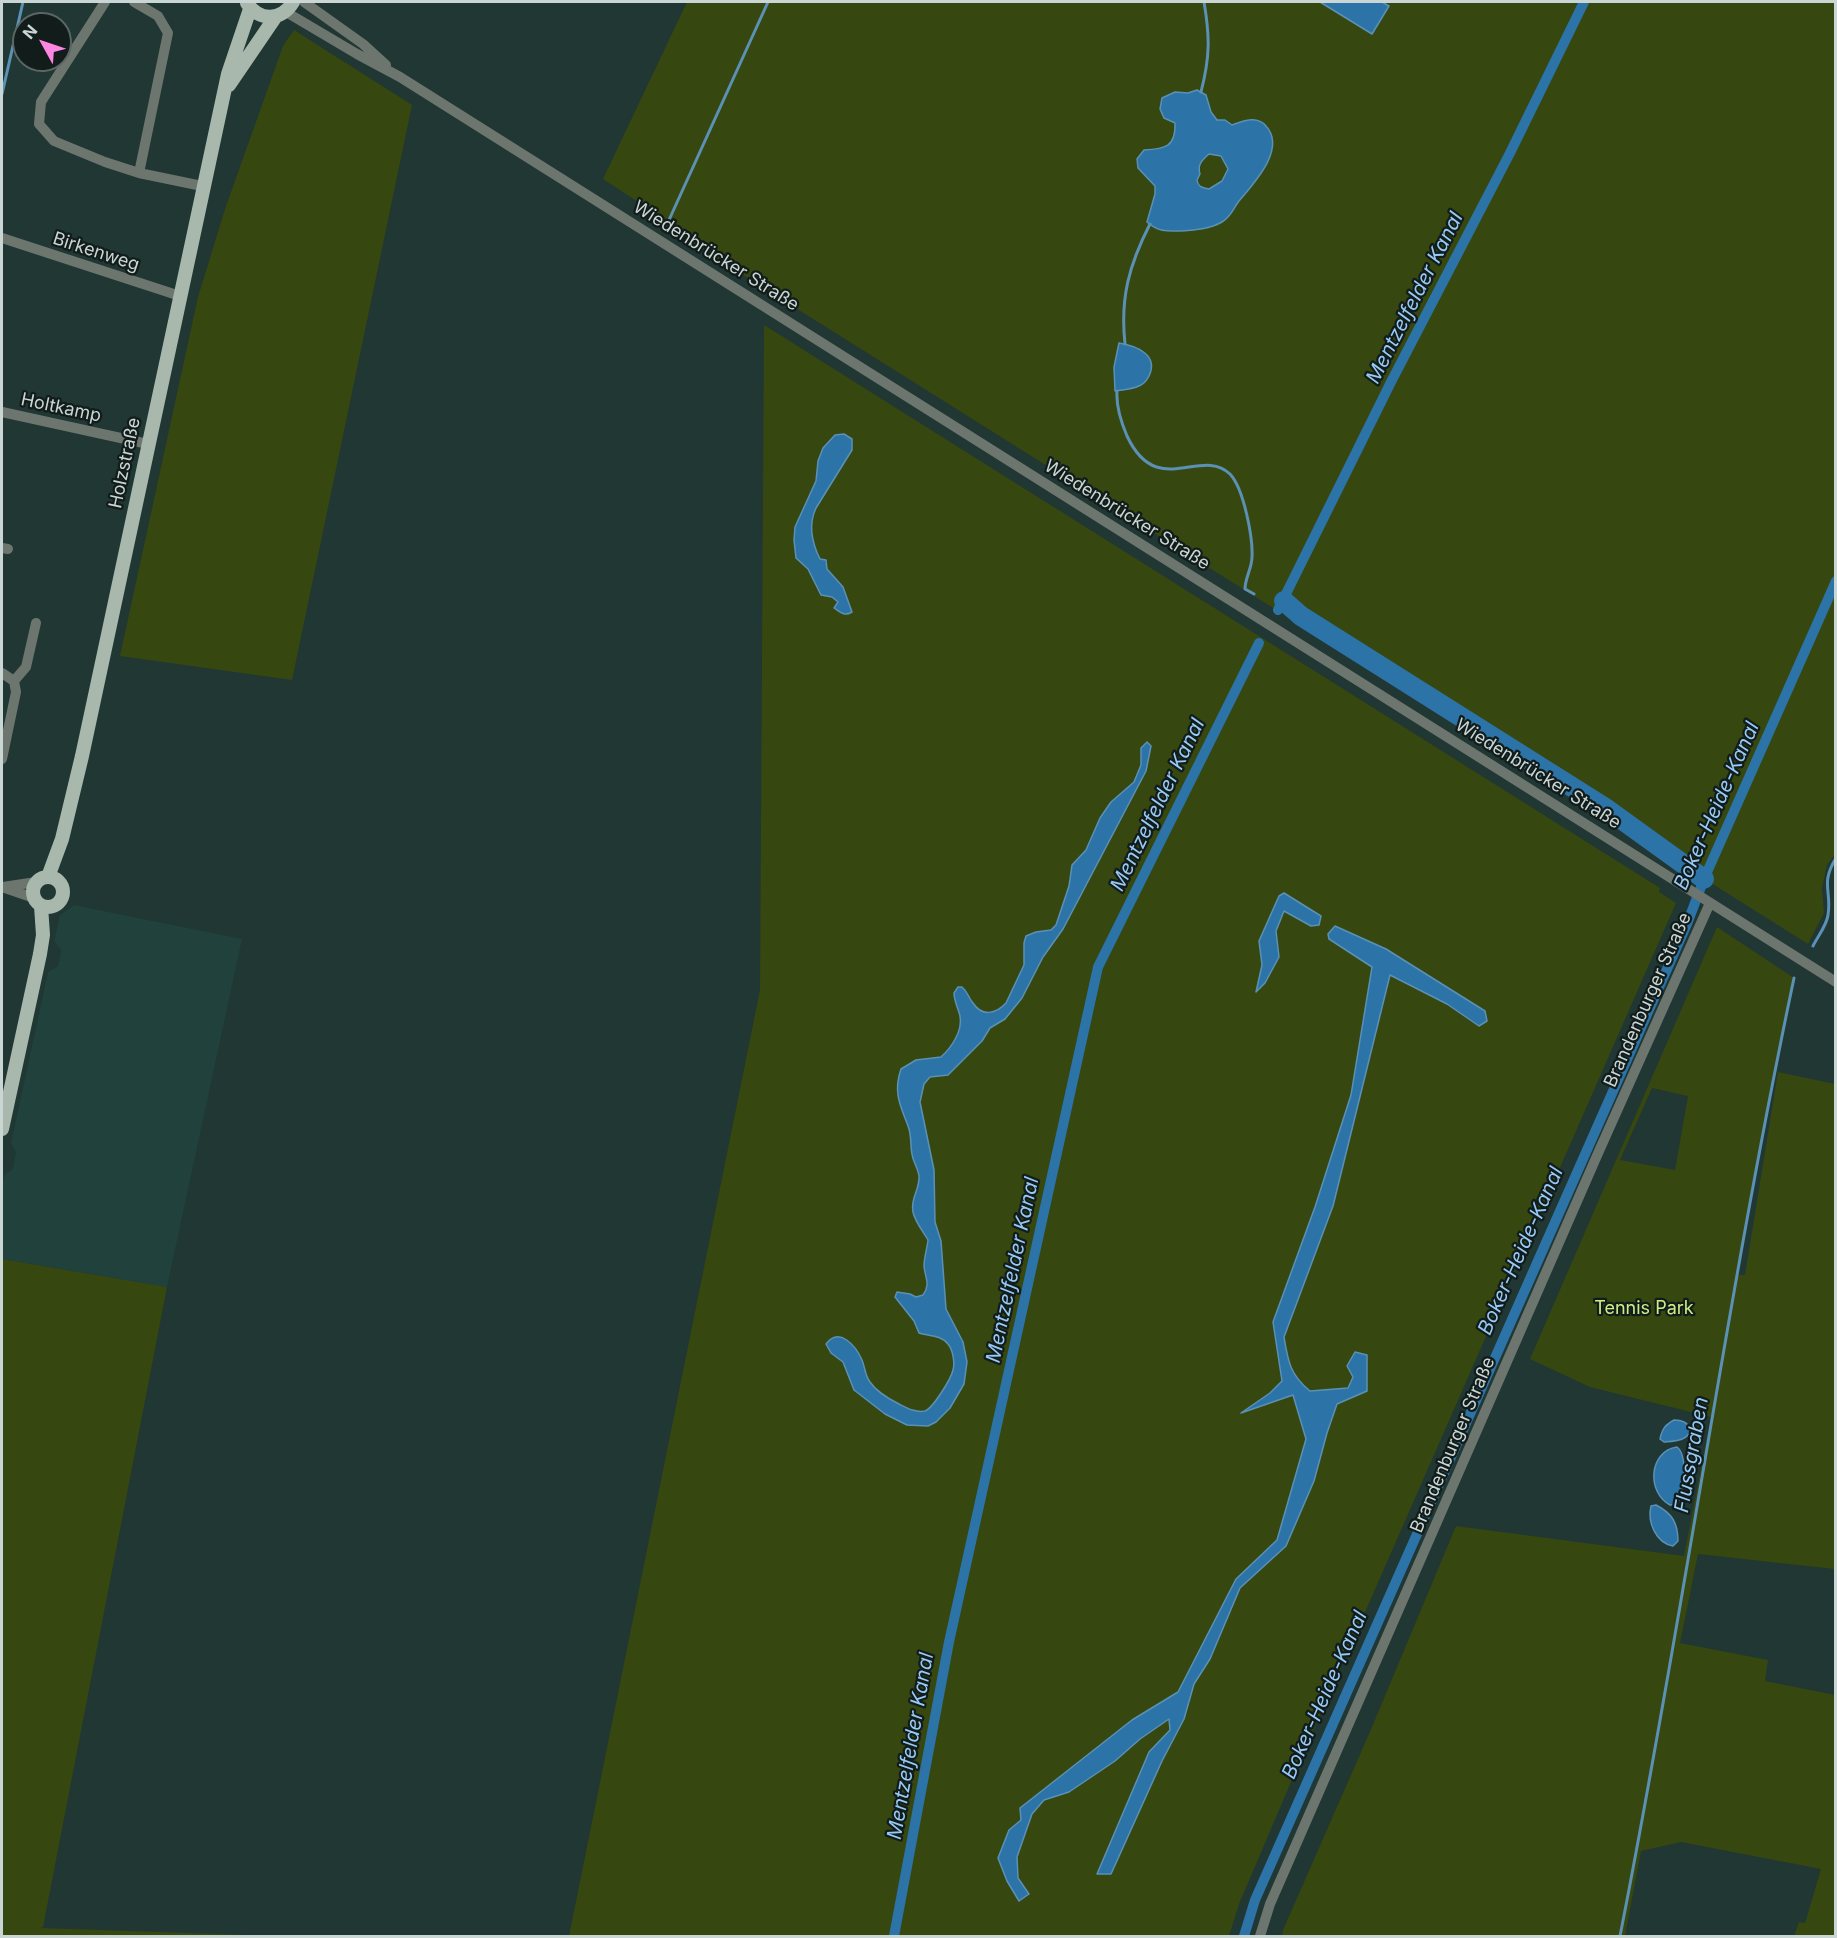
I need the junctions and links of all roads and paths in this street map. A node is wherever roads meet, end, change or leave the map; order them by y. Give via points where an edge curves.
1 (105, 2) edge
2 (134, 2) edge
3 (304, 2) edge
4 (248, 5) edge
5 (285, 10) edge
6 (400, 77) junction
7 (223, 94) junction
8 (139, 172) junction
9 (202, 186) junction
10 (2, 238) edge
11 (180, 296) junction
12 (2, 412) edge
13 (148, 444) junction
14 (36, 623) dead end
15 (2, 673) edge
16 (14, 681) junction
17 (2, 759) edge
18 (47, 880) junction
19 (2, 887) edge
20 (1707, 901) junction
21 (43, 903) junction
22 (1836, 982) edge
23 (2, 1129) edge
24 (1260, 1936) edge

1 - 8 street via 41,102 39,124 54,141
2 - 8 street via 158,16 168,33
3 - 6 street, Wiedenbrücker Straße via 363,44
4 - 5 main road, Wiedenbrücker Straße via 262,16
4 - 7 main road, Holzstraße
5 - 6 street, Wiedenbrücker Straße
5 - 7 main road, Holzstraße
6 - 20 street, Wiedenbrücker Straße
7 - 9 main road, Holzstraße
8 - 9 street
9 - 11 main road, Holzstraße
10 - 11 street, Birkenweg
11 - 13 main road, Holzstraße
12 - 13 street, Holtkamp
13 - 18 main road, Holzstraße via 82,756 62,838
14 - 16 street via 26,667
15 - 16 street
16 - 17 street via 16,692
18 - 19 street
18 - 21 main road, Holzstraße via 33,889
18 - 21 main road, Holzstraße via 62,884 63,895 61,900
19 - 21 street
20 - 22 street, Wiedenbrücker Straße
20 - 24 street, Brandenburger Straße via 1275,1893
21 - 23 main road, Holzstraße via 43,934

